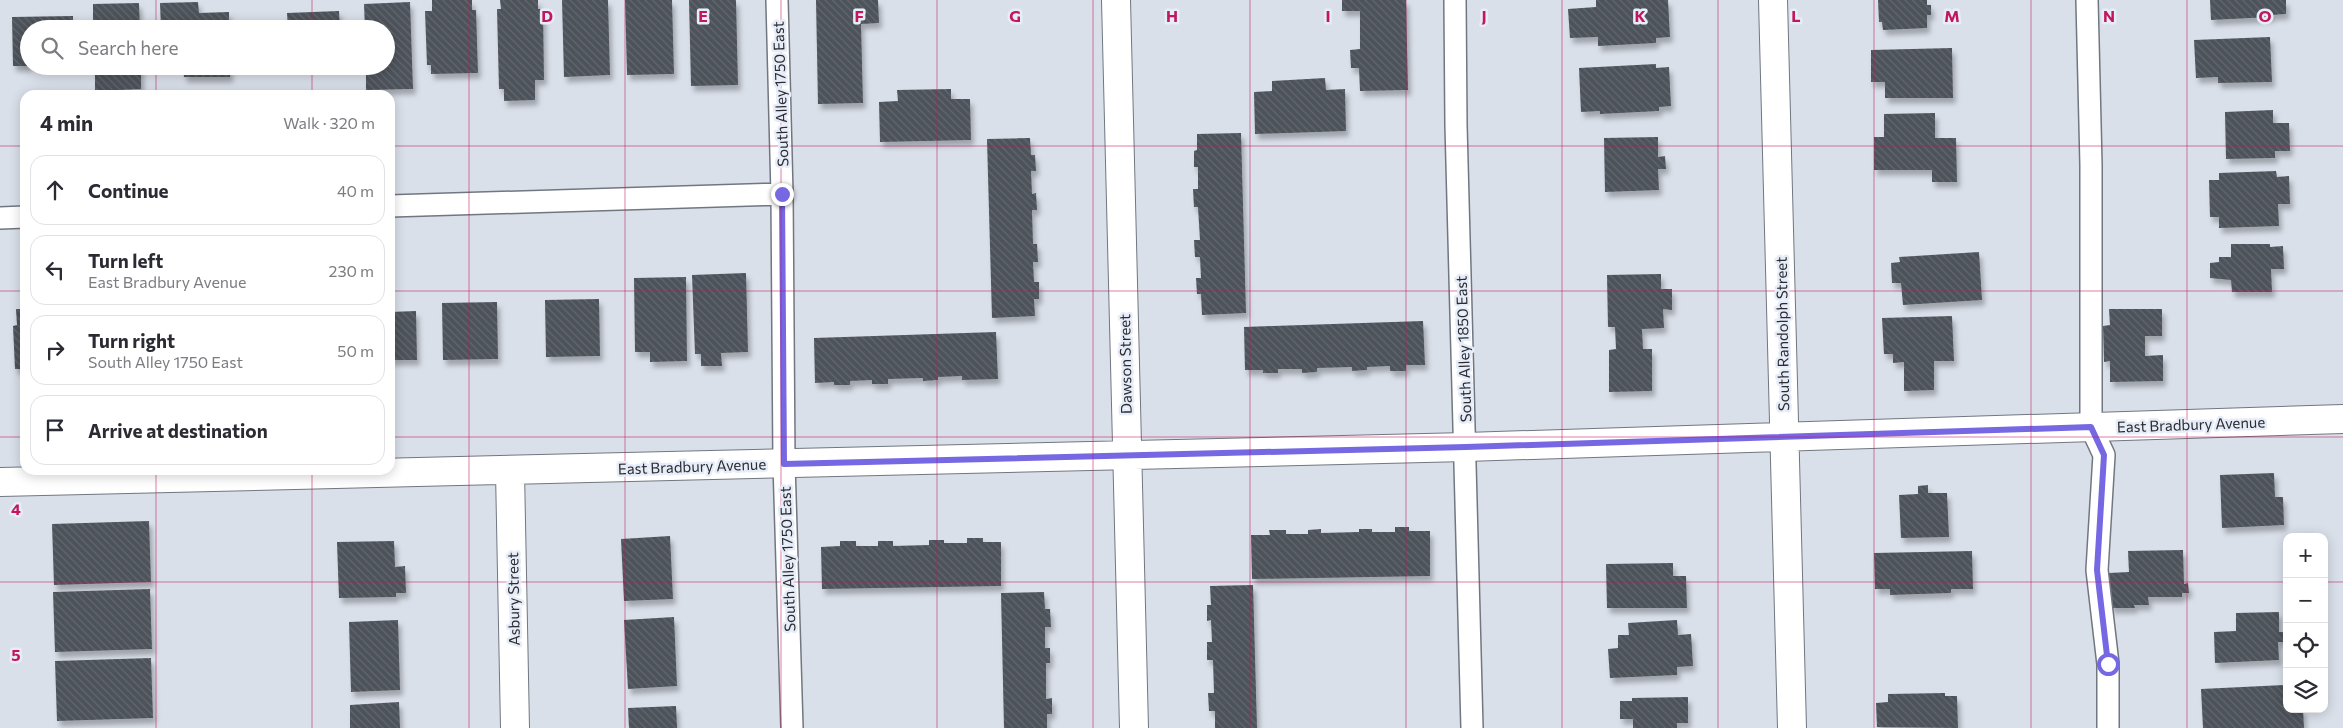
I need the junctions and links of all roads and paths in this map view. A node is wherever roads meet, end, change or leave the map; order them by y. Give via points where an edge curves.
1 (777, 0) edge
2 (1116, 0) edge
3 (1454, 0) edge
4 (1773, 0) edge
5 (2087, 0) edge
6 (782, 194) junction
7 (395, 206) edge
8 (20, 217) edge
9 (0, 218) edge
10 (2343, 419) edge
11 (2091, 427) junction
12 (1784, 436) junction
13 (1466, 447) junction
14 (1127, 455) junction
15 (784, 464) junction
16 (510, 471) junction
17 (395, 473) edge
18 (325, 475) edge
19 (0, 482) edge
20 (515, 728) edge
21 (792, 728) edge
22 (1134, 728) edge
23 (1472, 728) edge
24 (1792, 728) edge
25 (2108, 728) edge

1 - 6 lane, South Alley 1750 East
2 - 14 street, Dawson Street
3 - 13 lane, South Alley 1850 East
4 - 12 street, South Randolph Street
5 - 11 lane
6 - 7 lane
6 - 15 lane, South Alley 1750 East
8 - 9 lane
10 - 11 street, East Bradbury Avenue
11 - 12 street, East Bradbury Avenue
11 - 25 lane via 2104,455 2097,570 2108,664
12 - 13 street, East Bradbury Avenue
12 - 24 street, South Randolph Street
13 - 14 street, East Bradbury Avenue
13 - 23 lane, South Alley 1850 East
14 - 15 street, East Bradbury Avenue
14 - 22 street, Dawson Street
15 - 16 street, East Bradbury Avenue
15 - 21 lane, South Alley 1750 East
16 - 17 street, East Bradbury Avenue
16 - 20 street, Asbury Street
18 - 19 street, East Bradbury Avenue

